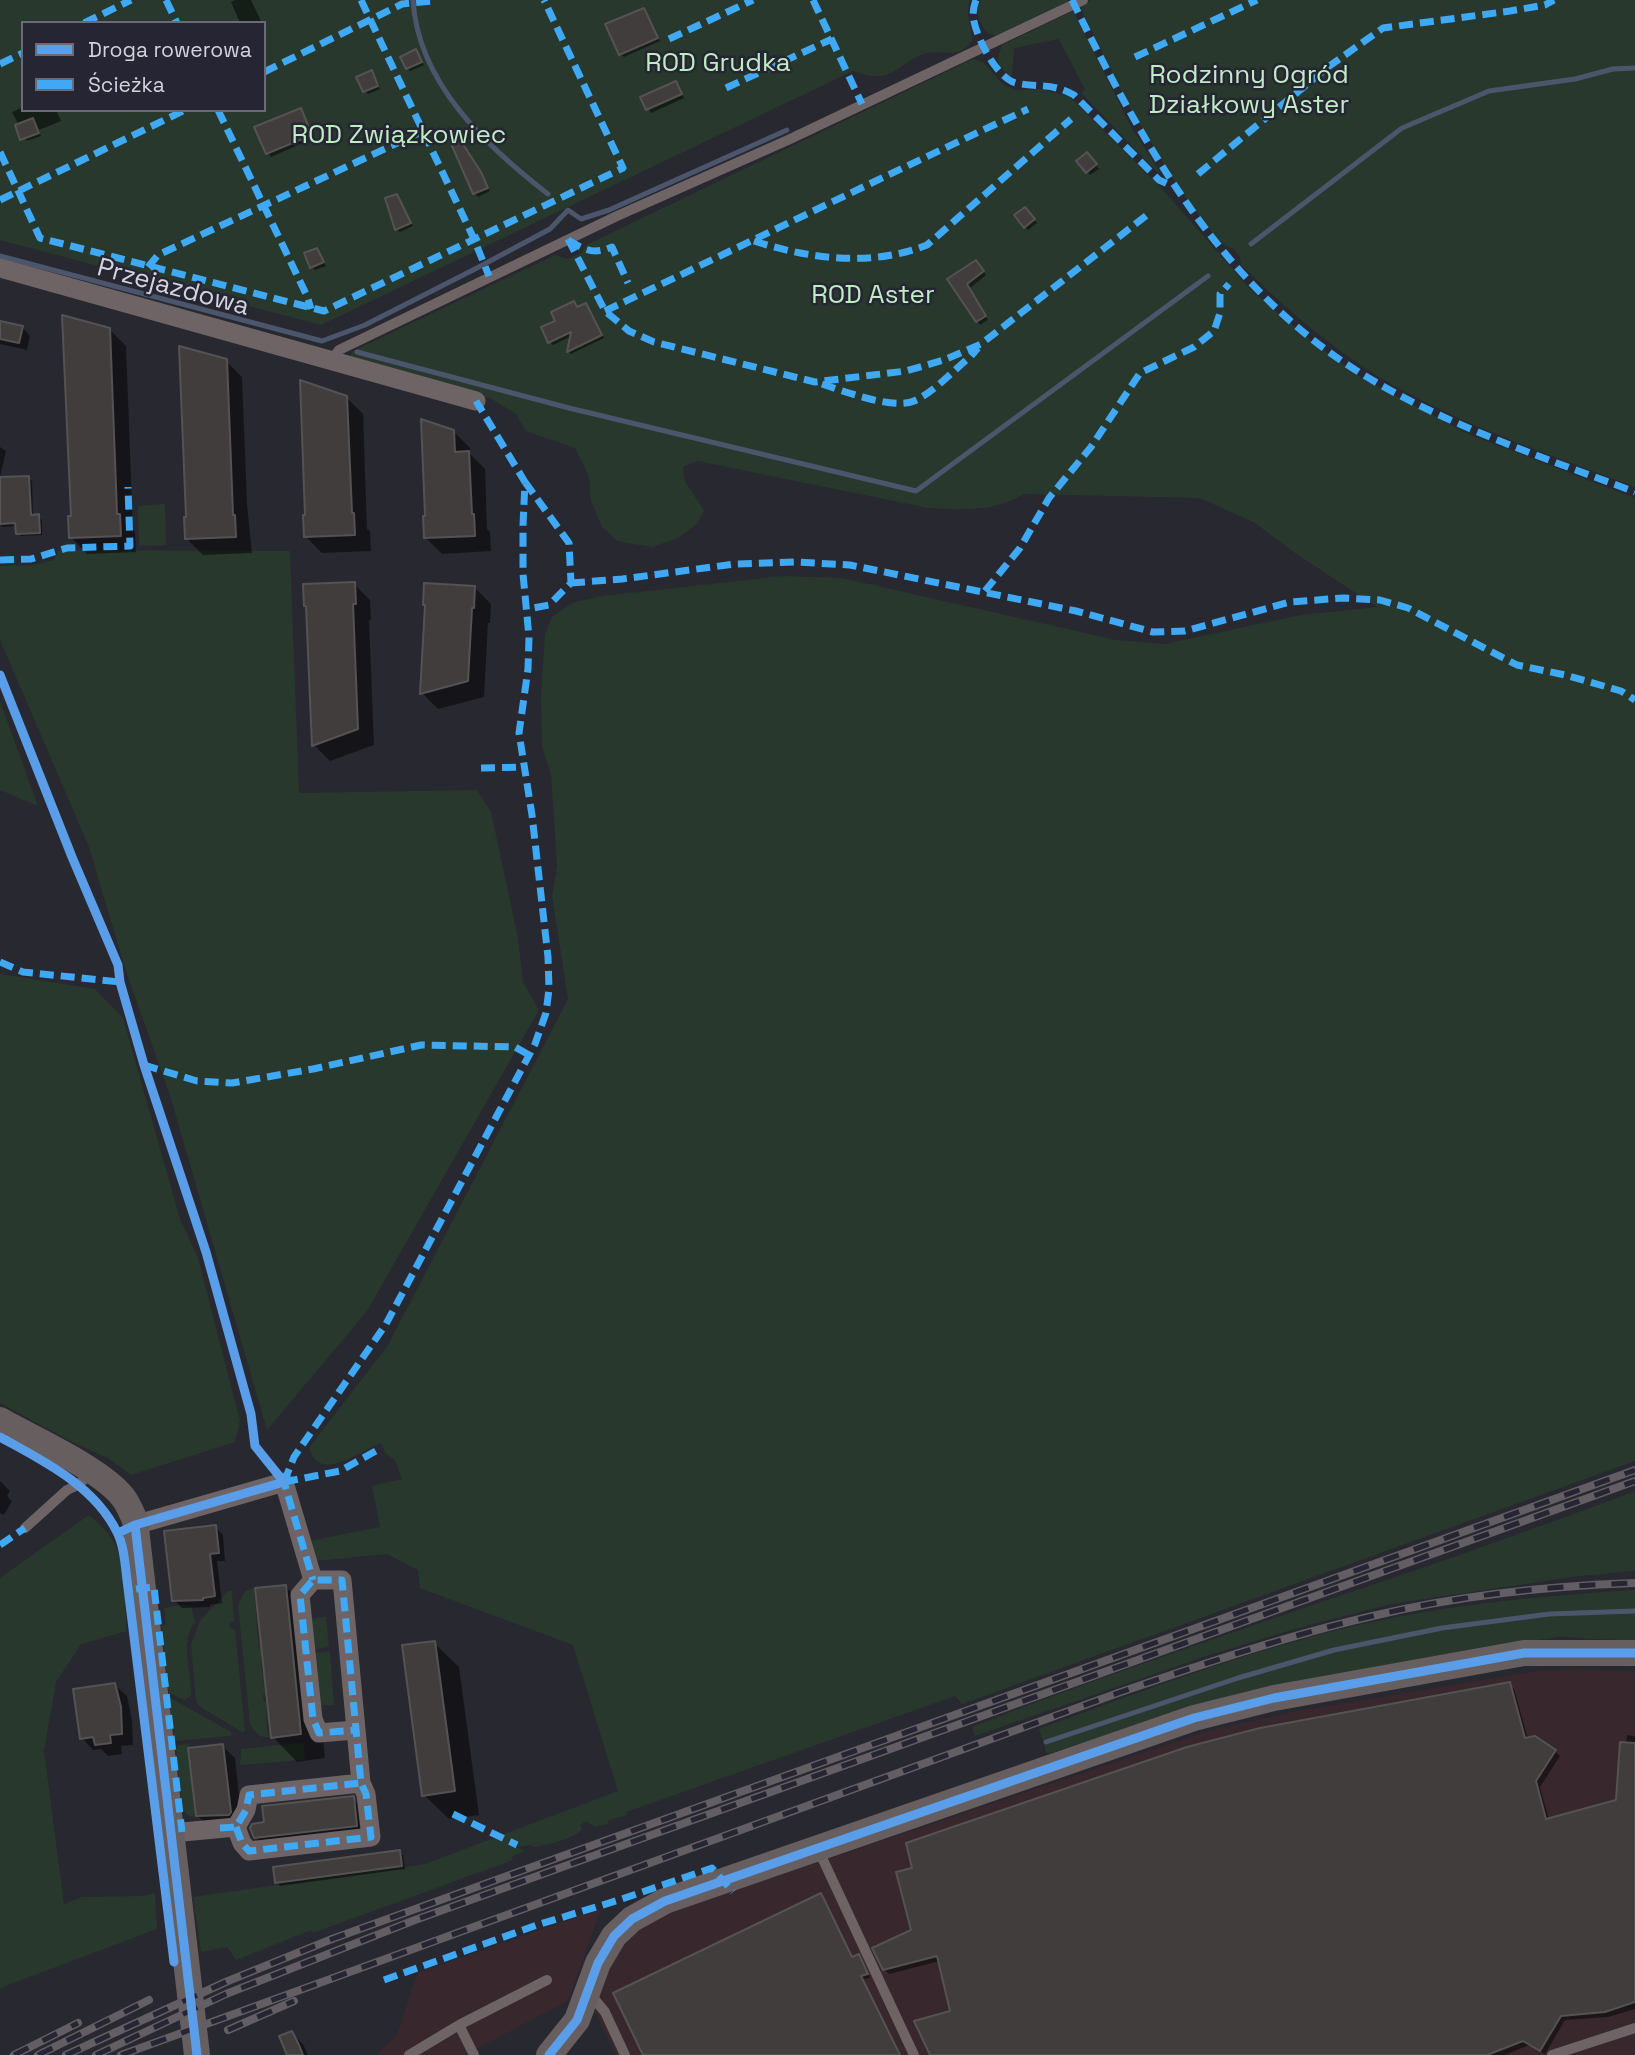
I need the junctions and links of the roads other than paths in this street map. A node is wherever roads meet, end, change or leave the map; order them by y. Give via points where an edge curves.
1 (1083, 0) edge
2 (0, 268) edge
3 (331, 361) junction
4 (477, 401) dead end
5 (0, 1420) edge
6 (93, 1472) junction
7 (135, 1525) junction
8 (25, 1528) dead end
9 (313, 1580) junction
10 (1635, 1653) edge
11 (355, 1730) junction
12 (361, 1783) junction
13 (236, 1827) junction
14 (172, 1833) junction
15 (817, 1849) junction
16 (547, 1980) dead end
17 (588, 1992) junction
18 (459, 2025) junction
19 (1635, 2028) edge
20 (197, 2055) edge
21 (409, 2055) edge
22 (474, 2055) edge
23 (549, 2055) edge
24 (625, 2055) edge
25 (914, 2055) edge
26 (1552, 2055) edge

1 - 3 lane via 489,276 339,350
2 - 3 street, Przejazdowa
3 - 4 street, Przejazdowa
5 - 6 street
6 - 7 street via 122,1496
6 - 8 lane
7 - 9 street via 284,1482
7 - 14 street
9 - 11 street via 342,1580
9 - 11 street via 300,1595 313,1719 319,1733
10 - 15 street via 1524,1653 1274,1698 1194,1718
11 - 12 street
12 - 13 street via 250,1795
12 - 13 street via 370,1837 249,1851
13 - 14 street
14 - 20 street
15 - 17 street via 642,1913 623,1926 606,1947
15 - 25 lane
16 - 18 lane
17 - 23 street via 577,2020
17 - 24 lane via 605,2012
18 - 21 lane
18 - 22 lane
19 - 26 lane

